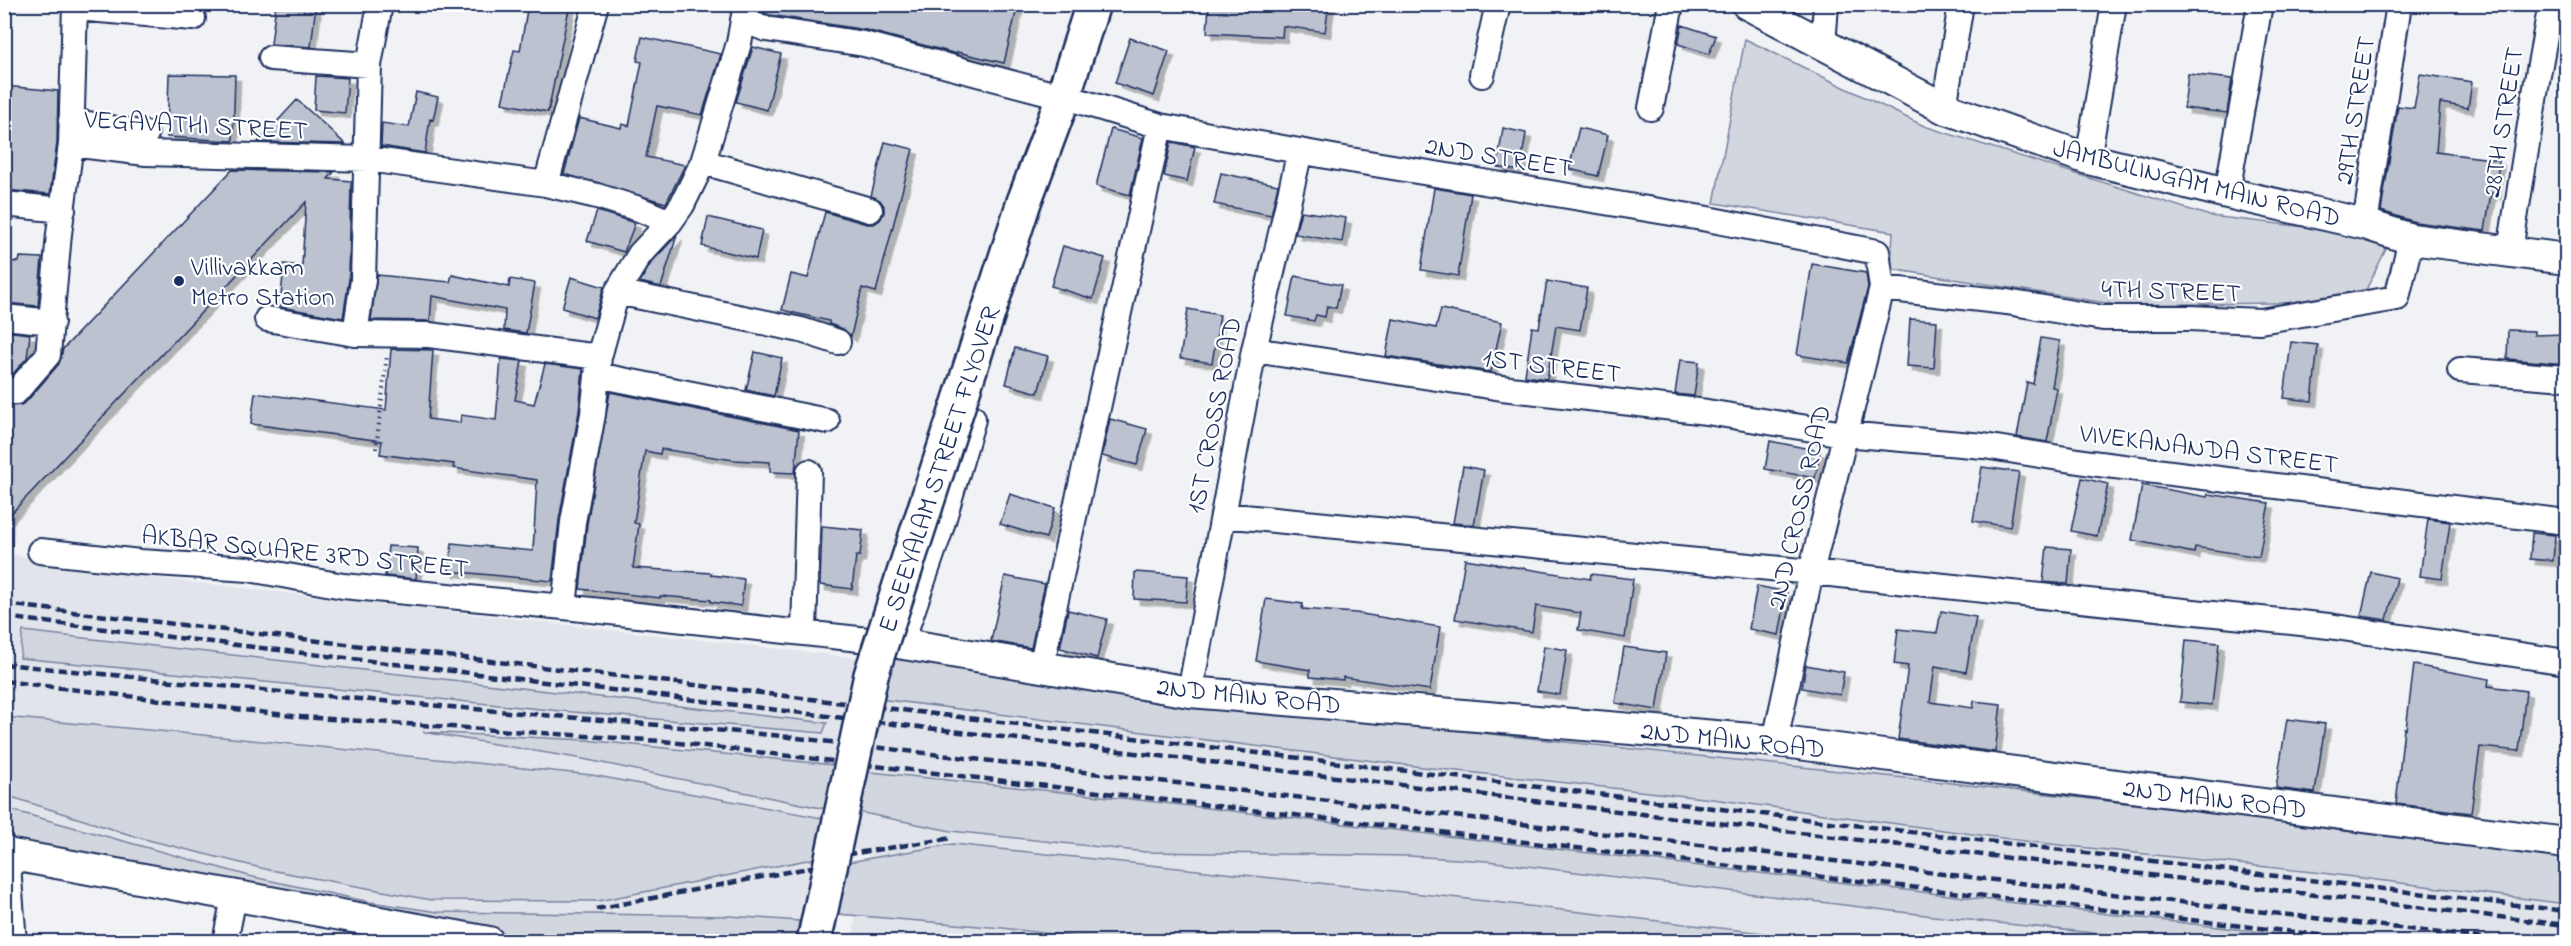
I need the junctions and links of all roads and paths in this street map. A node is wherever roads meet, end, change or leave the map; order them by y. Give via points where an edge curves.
1 (380, 4) edge
2 (596, 4) edge
3 (1079, 4) edge
4 (1093, 4) edge
5 (1107, 4) edge
6 (1498, 4) edge
7 (1671, 4) edge
8 (1747, 4) edge
9 (1826, 4) edge
10 (1961, 4) edge
11 (2114, 4) edge
12 (2260, 4) edge
13 (2399, 4) edge
14 (2551, 4) edge
15 (75, 6) edge
16 (745, 12) edge
17 (193, 18) dead end
18 (1823, 46) junction
19 (271, 58) dead end
20 (369, 65) junction
21 (1482, 75) dead end
22 (1066, 97) junction
23 (1651, 108) dead end
24 (1944, 108) junction
25 (1160, 126) junction
26 (71, 133) junction
27 (146, 134) dead end
28 (1300, 151) junction
29 (368, 159) junction
30 (2088, 159) junction
31 (703, 162) junction
32 (546, 184) junction
33 (2227, 193) junction
34 (4, 204) edge
35 (63, 210) junction
36 (870, 210) dead end
37 (670, 222) junction
38 (2365, 224) junction
39 (2411, 239) junction
40 (2510, 250) junction
41 (2566, 259) edge
42 (1882, 288) junction
43 (617, 292) junction
44 (4, 317) edge
45 (267, 319) dead end
46 (51, 322) junction
47 (355, 334) junction
48 (388, 335) junction
49 (838, 342) dead end
50 (1254, 350) junction
51 (598, 366) junction
52 (2460, 370) dead end
53 (2566, 378) edge
54 (7, 392) edge
55 (827, 421) dead end
56 (1844, 434) junction
57 (376, 449) dead end
58 (809, 472) dead end
59 (1223, 514) junction
60 (2566, 522) edge
61 (40, 551) dead end
62 (1811, 572) junction
63 (564, 606) junction
64 (804, 631) junction
65 (898, 644) junction
66 (2566, 662) edge
67 (1041, 667) junction
68 (1190, 692) junction
69 (1775, 741) junction
70 (2566, 843) edge
71 (5, 854) edge
72 (234, 897) junction
73 (14, 942) edge
74 (225, 942) edge
75 (489, 942) edge
76 (814, 942) edge

1 - 20 street
2 - 32 street
3 - 22 street
4 - 76 main road, E SEEYALAM STREET FLYOVER, bridge via 1024,202 871,675
5 - 22 street
6 - 21 street
7 - 23 street
8 - 18 street, JAMBULINGAM MAIN ROAD
9 - 18 street
10 - 24 street
11 - 30 street
12 - 33 street
13 - 38 street, 29TH STREET
14 - 40 street, 28TH STREET
15 - 17 street
15 - 26 street
16 - 22 street via 766,28 864,44
16 - 31 street
18 - 24 street, JAMBULINGAM MAIN ROAD
19 - 20 street
20 - 29 street
22 - 25 street, 2ND STREET
22 - 65 street via 957,464
24 - 30 street, JAMBULINGAM MAIN ROAD
25 - 28 street, 2ND STREET
25 - 67 street
26 - 27 street
26 - 29 street, VEGAVATHI STREET via 146,153
26 - 35 street, VEGAVATHI STREET
28 - 42 street, 2ND STREET via 1702,218 1877,252
28 - 50 street, 1ST CROSS ROAD
29 - 32 street, VEGAVATHI STREET
29 - 47 street via 363,280
30 - 33 street, JAMBULINGAM MAIN ROAD
31 - 36 street
31 - 37 street
32 - 37 street, VEGAVATHI STREET
33 - 38 street, JAMBULINGAM MAIN ROAD
34 - 35 street
35 - 46 street, VEGAVATHI STREET
37 - 43 street via 640,254
38 - 39 street, JAMBULINGAM MAIN ROAD
39 - 40 street, JAMBULINGAM MAIN ROAD
39 - 42 street, 4TH STREET via 2397,298 2260,321 2103,318
40 - 41 street, JAMBULINGAM MAIN ROAD
42 - 56 street, 2ND CROSS ROAD
43 - 49 street via 801,330
43 - 51 street
44 - 46 street
45 - 47 street
46 - 54 street, VEGAVATHI STREET via 48,355 16,392
47 - 48 street
48 - 51 street via 429,335
48 - 57 path
50 - 56 street, 1ST STREET
50 - 59 street, 1ST CROSS ROAD
51 - 55 street
51 - 63 street
52 - 53 street
56 - 60 street, VIVEKANANDA STREET via 1984,446 2091,463
56 - 62 street, 2ND CROSS ROAD
58 - 64 street
59 - 62 street
59 - 68 street, 1ST CROSS ROAD
61 - 63 street, AKBAR SQUARE 3RD STREET via 249,568 343,586
62 - 66 street via 2329,626
62 - 69 street, 2ND CROSS ROAD
63 - 64 street, AKBAR SQUARE 3RD STREET
64 - 65 street, AKBAR SQUARE 3RD STREET
65 - 67 street, 2ND MAIN ROAD
67 - 68 street, 2ND MAIN ROAD
68 - 69 street, 2ND MAIN ROAD
69 - 70 street, 2ND MAIN ROAD
71 - 72 street
71 - 73 street
72 - 74 street
72 - 75 street

